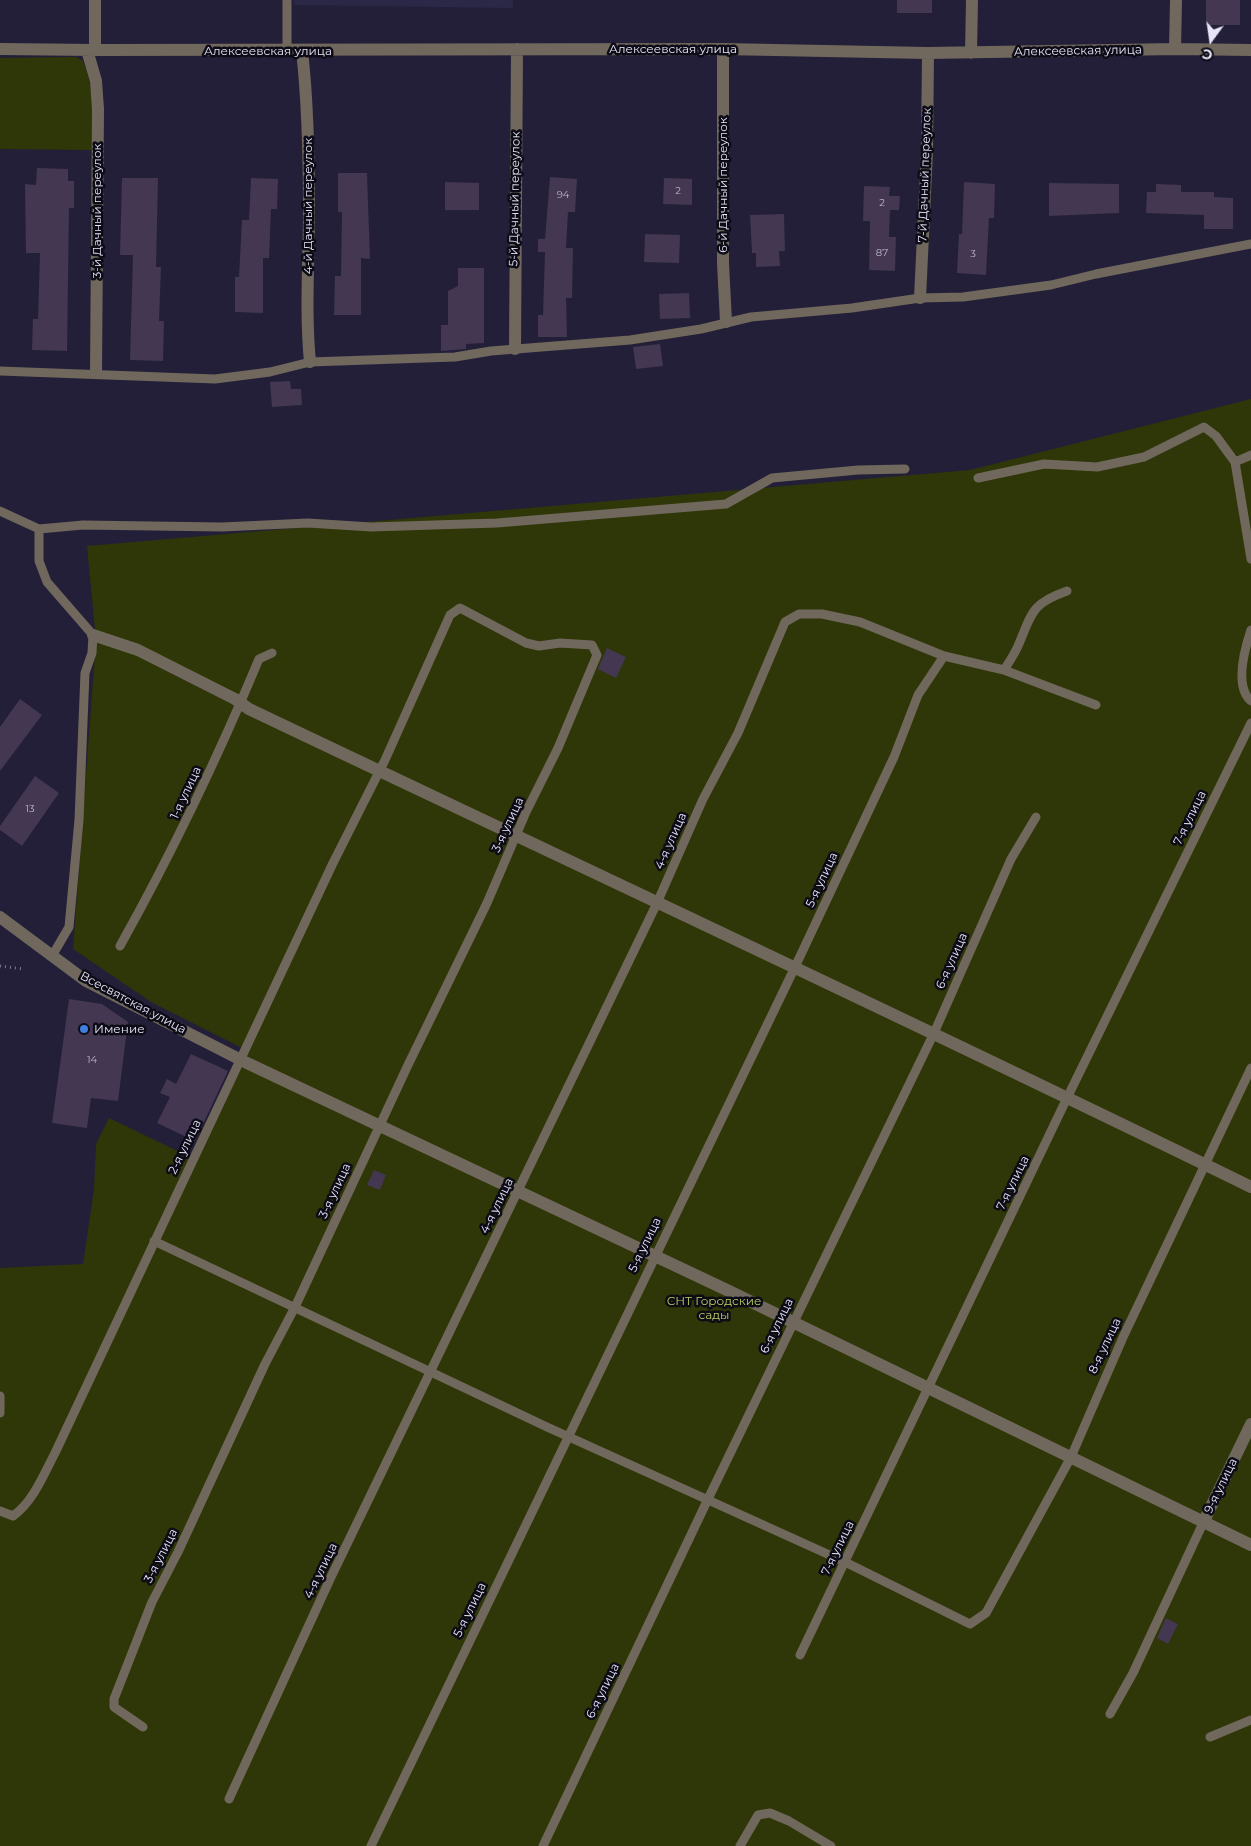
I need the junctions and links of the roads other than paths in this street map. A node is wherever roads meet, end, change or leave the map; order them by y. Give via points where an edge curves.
1 (95, 0) edge
2 (287, 0) edge
3 (972, 0) edge
4 (1176, 0) edge
5 (0, 48) edge
6 (1175, 48) junction
7 (517, 49) junction
8 (723, 49) junction
9 (91, 50) junction
10 (1251, 50) edge
11 (287, 51) junction
12 (302, 51) junction
13 (971, 52) junction
14 (928, 53) junction
15 (1251, 244) edge
16 (920, 298) junction
17 (726, 322) junction
18 (515, 349) junction
19 (310, 362) junction
20 (0, 371) edge
21 (96, 373) junction
22 (1251, 455) edge
23 (1235, 462) junction
24 (905, 469) dead end
25 (978, 478) dead end
26 (0, 511) edge
27 (39, 529) junction
28 (1251, 560) edge
29 (1067, 591) dead end
30 (1251, 630) edge
31 (93, 635) junction
32 (272, 653) dead end
33 (597, 654) joint
34 (944, 656) junction
35 (1004, 670) junction
36 (1251, 701) edge
37 (241, 703) junction
38 (1096, 705) dead end
39 (1251, 723) edge
40 (379, 771) junction
41 (1036, 817) dead end
42 (515, 836) junction
43 (658, 902) junction
44 (0, 918) edge
45 (120, 946) dead end
46 (52, 956) junction
47 (795, 967) junction
48 (934, 1033) junction
49 (244, 1062) junction
50 (1251, 1068) edge
51 (1067, 1098) junction
52 (379, 1125) junction
53 (1206, 1164) junction
54 (1251, 1186) edge
55 (518, 1191) junction
56 (154, 1241) junction
57 (654, 1256) junction
58 (295, 1307) junction
59 (793, 1322) junction
60 (431, 1372) junction
61 (928, 1388) junction
62 (0, 1396) edge
63 (0, 1413) edge
64 (1251, 1424) edge
65 (567, 1436) junction
66 (1071, 1457) junction
67 (708, 1499) junction
68 (0, 1511) edge
69 (1204, 1521) junction
70 (1251, 1545) edge
71 (845, 1562) junction
72 (800, 1655) dead end
73 (1110, 1714) dead end
74 (1251, 1720) edge
75 (143, 1727) dead end
76 (1210, 1737) dead end
77 (229, 1799) dead end
78 (371, 1846) edge
79 (543, 1846) edge
80 (740, 1846) edge
81 (831, 1846) edge

1 - 9 street, 3-й Дачный переулок
2 - 11 lane
3 - 13 street
4 - 6 street
5 - 9 street, Алексеевская улица
6 - 10 street, Алексеевская улица
6 - 13 street, Алексеевская улица
7 - 8 street, Алексеевская улица
7 - 12 street, Алексеевская улица
7 - 18 street, 5-й Дачный переулок
8 - 14 street, Алексеевская улица
8 - 17 street, 6-й Дачный переулок via 722,217
9 - 11 street, Алексеевская улица
9 - 21 street, 3-й Дачный переулок via 98,109
11 - 12 street, Алексеевская улица
12 - 19 street, 4-й Дачный переулок via 308,104 307,330
13 - 14 street, Алексеевская улица
14 - 16 street, 7-й Дачный переулок
15 - 16 lane via 1051,285 963,298
16 - 17 lane
17 - 18 lane via 630,340
18 - 19 lane via 454,357
19 - 21 lane via 270,372 215,379
20 - 21 lane
22 - 23 lane
23 - 25 lane via 1216,436 1204,427 1144,457 1097,467 1044,464
23 - 28 lane
24 - 27 lane via 772,478 726,504 497,523 390,527 308,523 222,527 91,525
26 - 27 lane
27 - 31 lane via 39,561 47,582
29 - 35 lane via 1051,596 1035,609
30 - 36 lane via 1242,682 1246,697
31 - 37 street via 138,650
31 - 46 lane via 92,653 85,673 79,820 69,927
32 - 37 lane, 1-я улица via 259,659
33 - 40 lane, 2-я улица via 592,645 560,643 539,646 526,643 460,608 446,624
33 - 42 lane, 3-я улица via 558,748
34 - 35 lane
34 - 43 lane, 4-я улица via 860,622 822,614 799,614 785,622 738,732 703,799
34 - 47 lane, 5-я улица via 918,695 894,757
35 - 38 lane
37 - 40 street
37 - 45 lane, 1-я улица via 162,872
39 - 51 lane, 7-я улица
40 - 42 street
40 - 49 lane, 2-я улица via 333,863
41 - 48 lane, 6-я улица via 1011,859
42 - 43 street
42 - 52 lane, 3-я улица via 487,903
43 - 47 street
43 - 55 lane, 4-я улица
44 - 46 street, Всесвятская улица
46 - 49 street, Всесвятская улица via 86,980
47 - 48 street
47 - 57 lane, 5-я улица
48 - 51 street
48 - 59 lane, 6-я улица
49 - 52 street, Всесвятская улица
49 - 56 lane, 2-я улица
50 - 53 lane, 8-я улица
51 - 53 street
51 - 61 lane, 7-я улица
52 - 55 street, Всесвятская улица
52 - 58 lane, 3-я улица
53 - 54 street
53 - 66 lane, 8-я улица via 1124,1334
55 - 57 street, Всесвятская улица
55 - 60 lane, 4-я улица
56 - 58 lane
56 - 68 lane, 2-я улица via 38,1485 12,1516
57 - 59 street, Всесвятская улица
57 - 65 lane, 5-я улица
58 - 60 lane
58 - 75 lane, 3-я улица via 152,1602 119,1680 114,1707
59 - 61 street, Всесвятская улица
59 - 67 lane, 6-я улица
60 - 65 lane
60 - 77 lane, 4-я улица
61 - 66 street, Всесвятская улица
61 - 71 lane, 7-я улица
62 - 63 lane
64 - 69 street, 9-я улица
65 - 67 lane
65 - 78 lane, 5-я улица
66 - 69 street, Всесвятская улица
66 - 71 lane, 8-я улица via 986,1613 970,1624
67 - 71 lane
67 - 79 lane, 6-я улица
69 - 70 street, Всесвятская улица
69 - 73 lane
71 - 72 lane, 7-я улица
74 - 76 lane
80 - 81 lane via 758,1815 770,1814

